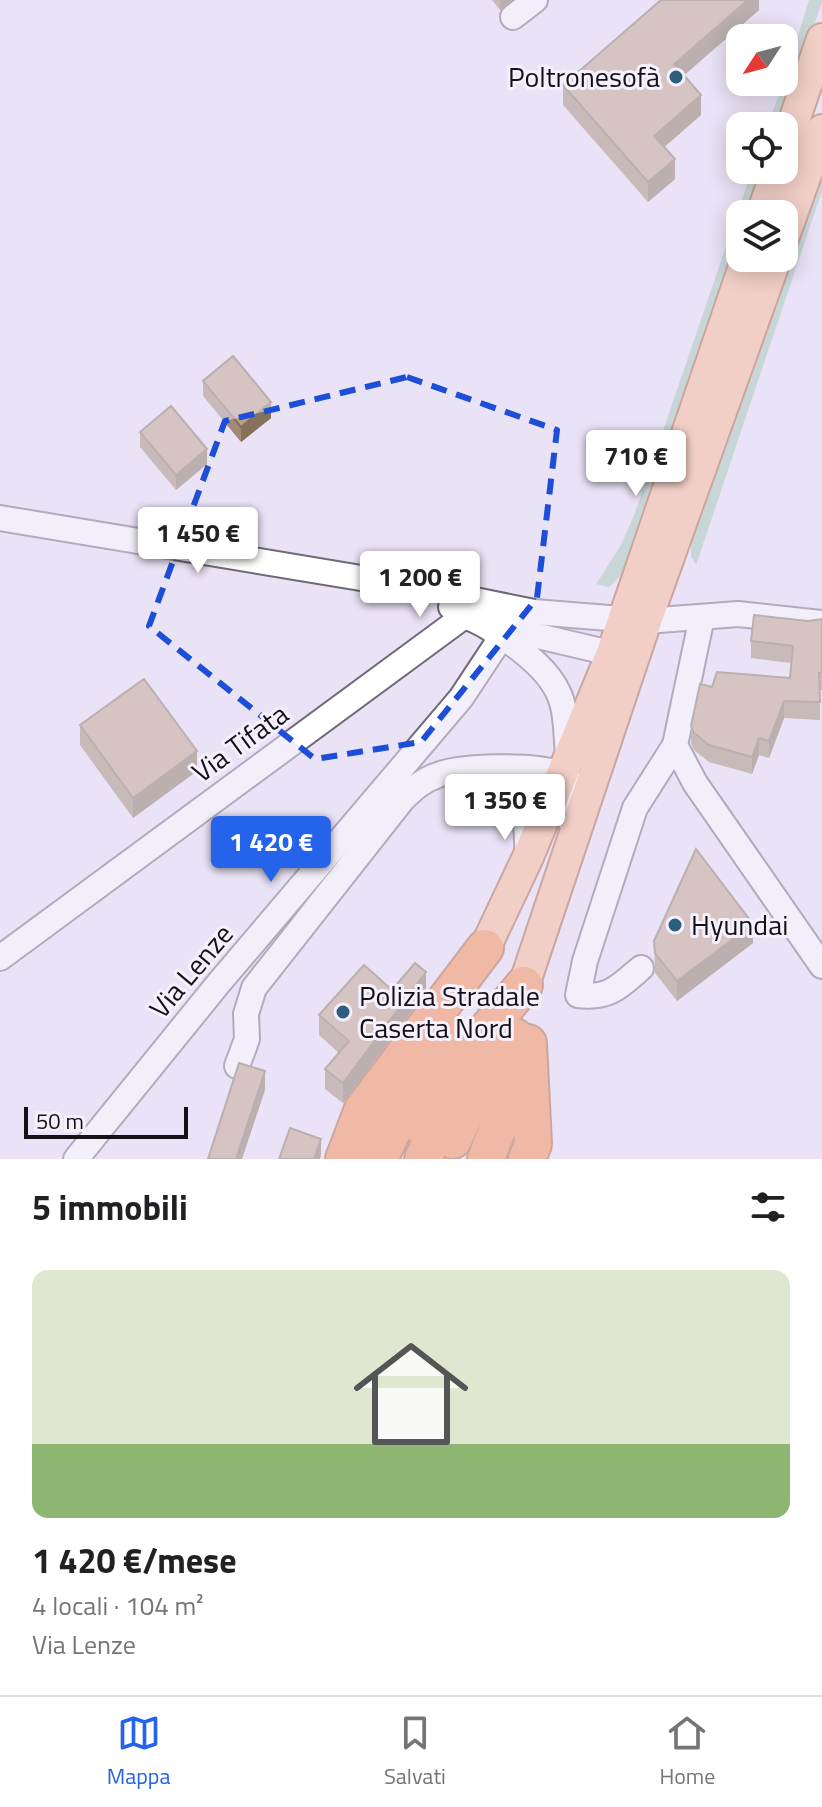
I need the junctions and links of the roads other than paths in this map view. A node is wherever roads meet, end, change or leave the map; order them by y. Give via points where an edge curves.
1 (535, 0) edge
2 (513, 17) dead end
3 (822, 39) edge
4 (797, 112) edge
5 (822, 130) edge
6 (797, 200) edge
7 (742, 272) edge
8 (770, 272) edge
9 (0, 518) edge
10 (702, 617) junction
11 (479, 619) junction
12 (532, 623) junction
13 (822, 623) edge
14 (622, 638) junction
15 (675, 745) junction
16 (564, 764) junction
17 (482, 769) junction
18 (528, 857) junction
19 (485, 948) junction
20 (0, 958) edge
21 (822, 966) edge
22 (641, 968) dead end
23 (524, 985) junction
24 (237, 1066) edge
25 (76, 1159) edge
26 (344, 1159) edge
27 (362, 1159) edge
28 (379, 1159) edge
29 (401, 1159) edge
30 (423, 1159) edge
31 (445, 1159) edge
32 (464, 1159) edge
33 (486, 1159) edge
34 (507, 1159) edge
35 (527, 1159) edge

1 - 2 street
3 - 4 main road
5 - 6 main road
7 - 14 main road
8 - 14 main road
9 - 11 street via 443,588
10 - 13 street via 738,614
10 - 14 street
10 - 15 street
11 - 12 street
11 - 16 street via 546,673 559,694
11 - 20 street, Via Tifata
11 - 25 street, Via Lenze via 461,698
12 - 14 street
12 - 14 street
14 - 16 main road
14 - 23 main road via 596,773
15 - 21 street via 695,783
15 - 22 street via 635,808 578,995 597,998
16 - 17 street
16 - 18 main road
16 - 23 street via 577,798 515,964
17 - 18 street via 519,793
17 - 24 street via 438,775 402,800 254,988 246,1014 247,1039
18 - 19 main road
19 - 26 highway via 363,1109
19 - 27 highway via 397,1082
19 - 28 highway
23 - 29 highway via 435,1093
23 - 30 highway via 449,1101
23 - 31 highway
23 - 32 highway
23 - 33 highway via 499,1125
23 - 34 highway via 516,1135
23 - 35 highway via 533,1144

